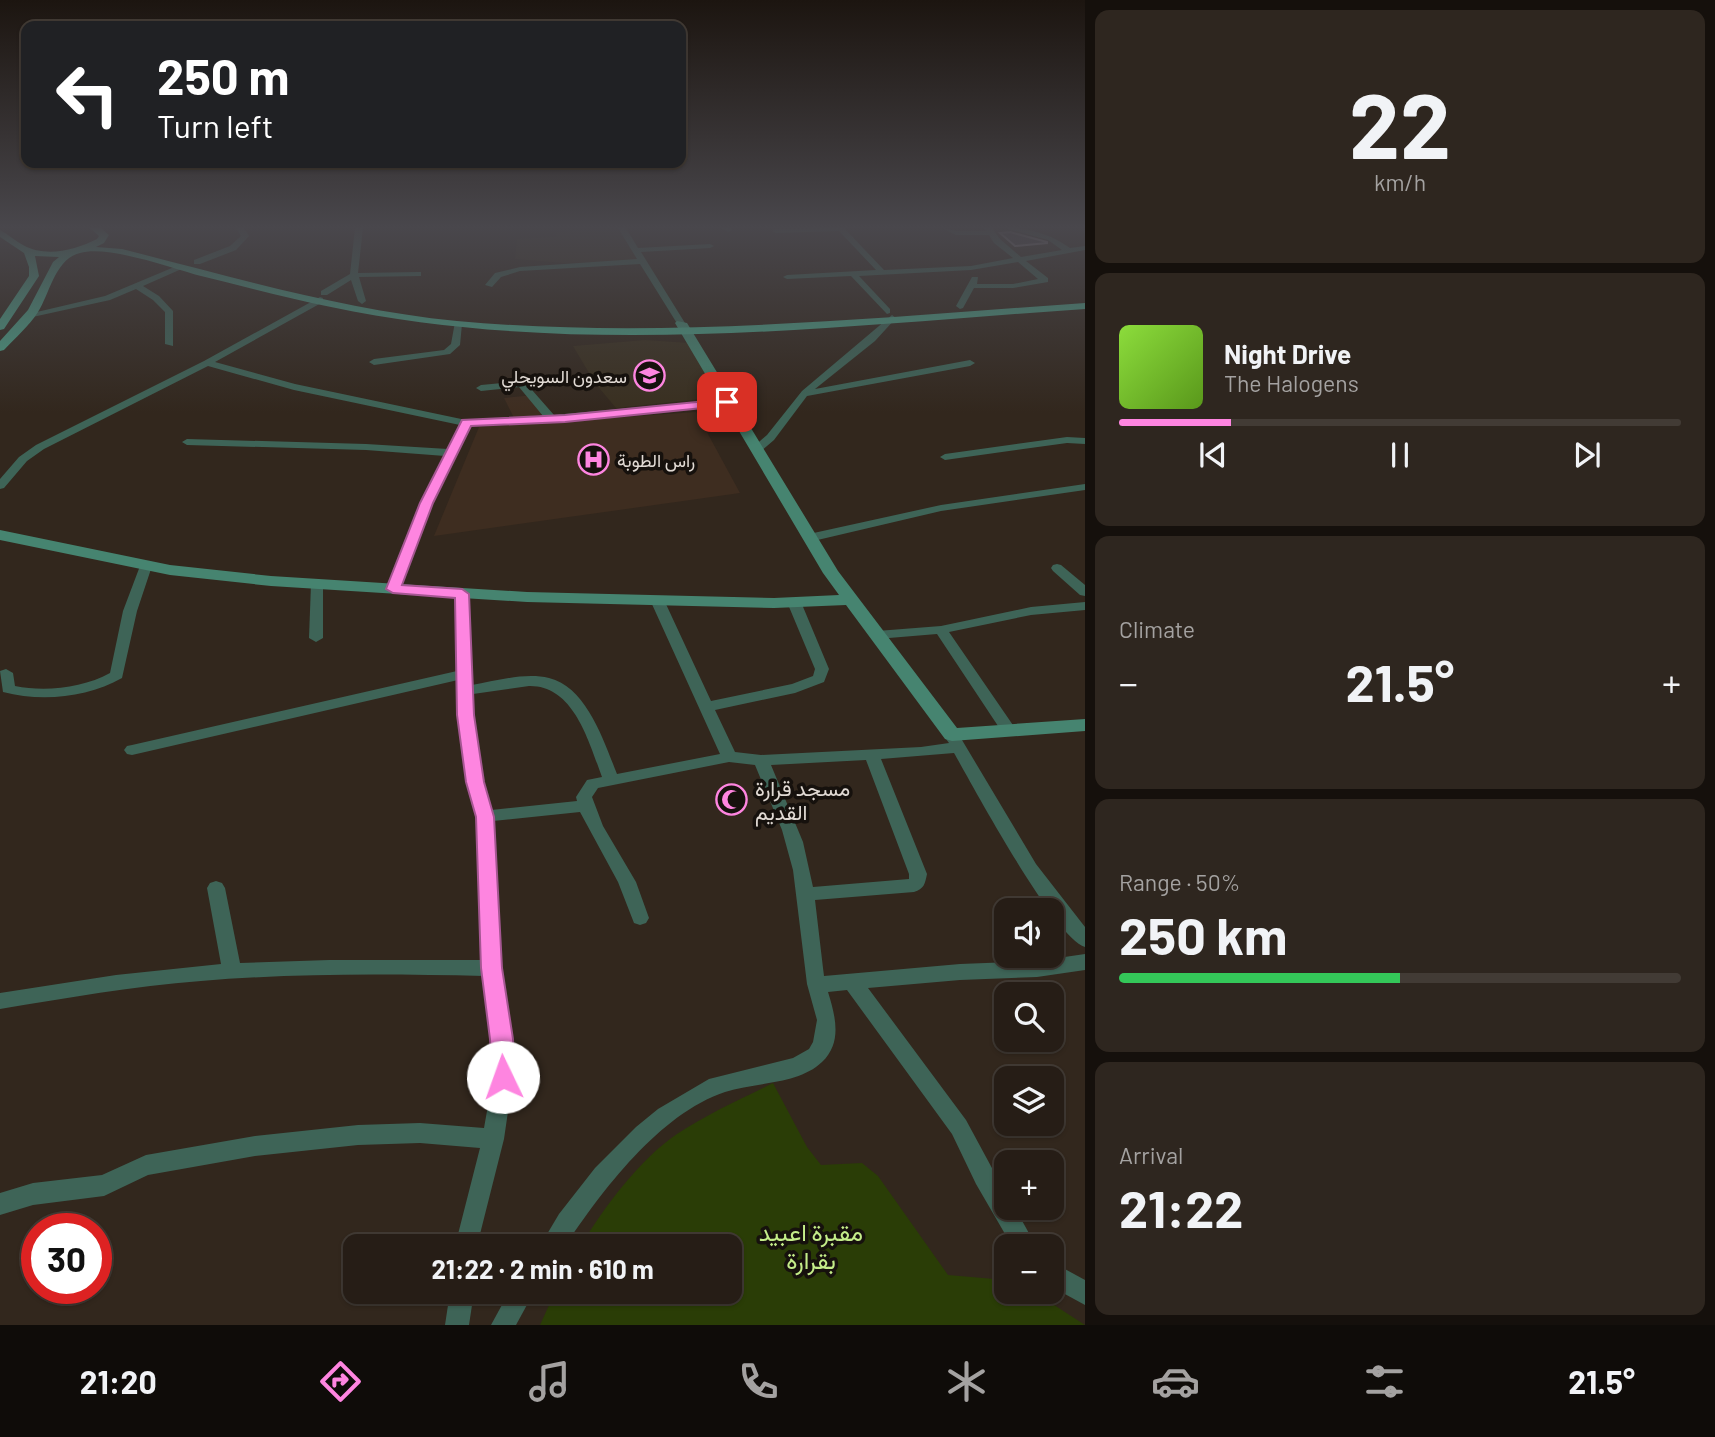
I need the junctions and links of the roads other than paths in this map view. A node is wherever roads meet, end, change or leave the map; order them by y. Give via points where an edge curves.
1 (23, 290) edge
2 (42, 290) edge
3 (130, 290) edge
4 (143, 290) edge
5 (289, 290) edge
6 (296, 290) edge
7 (332, 290) edge
8 (359, 290) edge
9 (661, 290) edge
10 (867, 290) edge
11 (970, 290) edge
12 (322, 297) junction
13 (1085, 298) edge
14 (362, 301) junction
15 (960, 306) junction
16 (1085, 306) edge
17 (889, 314) junction
18 (4, 315) edge
19 (28, 315) junction
20 (458, 324) junction
21 (684, 326) junction
22 (0, 327) edge
23 (170, 344) dead end
24 (0, 348) edge
25 (374, 362) dead end
26 (208, 363) junction
27 (970, 363) dead end
28 (481, 388) dead end
29 (804, 394) junction
30 (727, 402) junction
31 (551, 419) junction
32 (466, 423) junction
33 (1085, 441) edge
34 (187, 442) dead end
35 (756, 450) junction
36 (452, 453) junction
37 (946, 457) dead end
38 (0, 486) edge
39 (1085, 487) edge
40 (0, 535) edge
41 (809, 538) junction
42 (146, 566) junction
43 (1058, 568) dead end
44 (317, 584) junction
45 (393, 589) junction
46 (1085, 592) edge
47 (462, 594) junction
48 (849, 600) junction
49 (658, 602) junction
50 (794, 602) junction
51 (1085, 607) edge
52 (941, 631) junction
53 (877, 635) junction
54 (316, 638) dead end
55 (6, 673) dead end
56 (466, 682) junction
57 (706, 706) junction
58 (1085, 725) edge
59 (1009, 731) junction
60 (955, 741) junction
61 (132, 750) dead end
62 (872, 755) junction
63 (729, 757) junction
64 (761, 760) junction
65 (611, 779) junction
66 (586, 806) junction
67 (485, 817) junction
68 (216, 888) dead end
69 (805, 894) junction
70 (640, 918) dead end
71 (1085, 940) edge
72 (1085, 962) edge
73 (492, 968) junction
74 (232, 971) junction
75 (853, 983) junction
76 (817, 985) junction
77 (0, 1001) edge
78 (493, 1139) junction
79 (0, 1204) edge
80 (470, 1234) edge
81 (559, 1234) edge
82 (1018, 1234) edge
83 (1064, 1281) edge
84 (1085, 1293) edge
85 (460, 1304) edge
86 (515, 1304) edge
87 (457, 1325) edge
88 (503, 1325) edge

1 - 18 main road
2 - 19 main road
3 - 19 street via 88,304
4 - 23 street via 169,311
5 - 12 main road
6 - 12 main road
7 - 12 street
8 - 14 street
9 - 21 street
10 - 17 street
11 - 15 street
12 - 14 main road
12 - 20 main road via 389,315
12 - 26 street
13 - 15 main road
14 - 21 main road via 527,321
15 - 17 main road
16 - 17 main road
17 - 21 main road
17 - 29 street via 877,336
18 - 22 main road
19 - 24 main road
20 - 21 main road via 566,330
20 - 25 street via 455,345 447,352
21 - 30 street
26 - 32 street via 294,387
26 - 38 street via 31,452
27 - 29 street
28 - 31 street via 522,384
29 - 35 street via 777,432
30 - 31 street
30 - 35 street
31 - 32 street
32 - 36 street
33 - 37 street
34 - 36 street
35 - 41 street
36 - 45 street via 426,503
39 - 41 street via 941,508
40 - 42 street
41 - 48 street
42 - 44 street
42 - 55 street via 130,611 117,675 95,685 22,694 8,689
43 - 46 street
44 - 45 street
44 - 54 street
45 - 47 street
47 - 49 street
47 - 56 street
48 - 50 street
48 - 53 street
49 - 50 street
49 - 57 street
50 - 57 street via 822,669 819,679
51 - 52 street via 1031,611
52 - 53 street
52 - 59 street
53 - 60 street
56 - 61 street
56 - 65 street via 540,682 558,687 587,724
56 - 67 street via 471,754
57 - 63 street
58 - 59 street
59 - 60 street
60 - 62 street
60 - 71 street via 1023,857
62 - 64 street
62 - 69 street via 918,874 917,882 914,886
63 - 64 street
63 - 65 street
64 - 69 street via 790,831
65 - 66 street via 589,787
66 - 67 street
66 - 70 street via 622,872
67 - 73 street
68 - 74 street
69 - 76 street
72 - 75 street
73 - 74 street
73 - 78 street via 503,1077
74 - 77 street
75 - 76 street
75 - 82 street via 959,1127
76 - 81 street via 827,1028 816,1055 803,1063 717,1086 664,1116 595,1182
78 - 79 street via 420,1133 255,1146 146,1165 104,1185 33,1194
78 - 80 street
83 - 84 street
85 - 87 street
86 - 88 street

